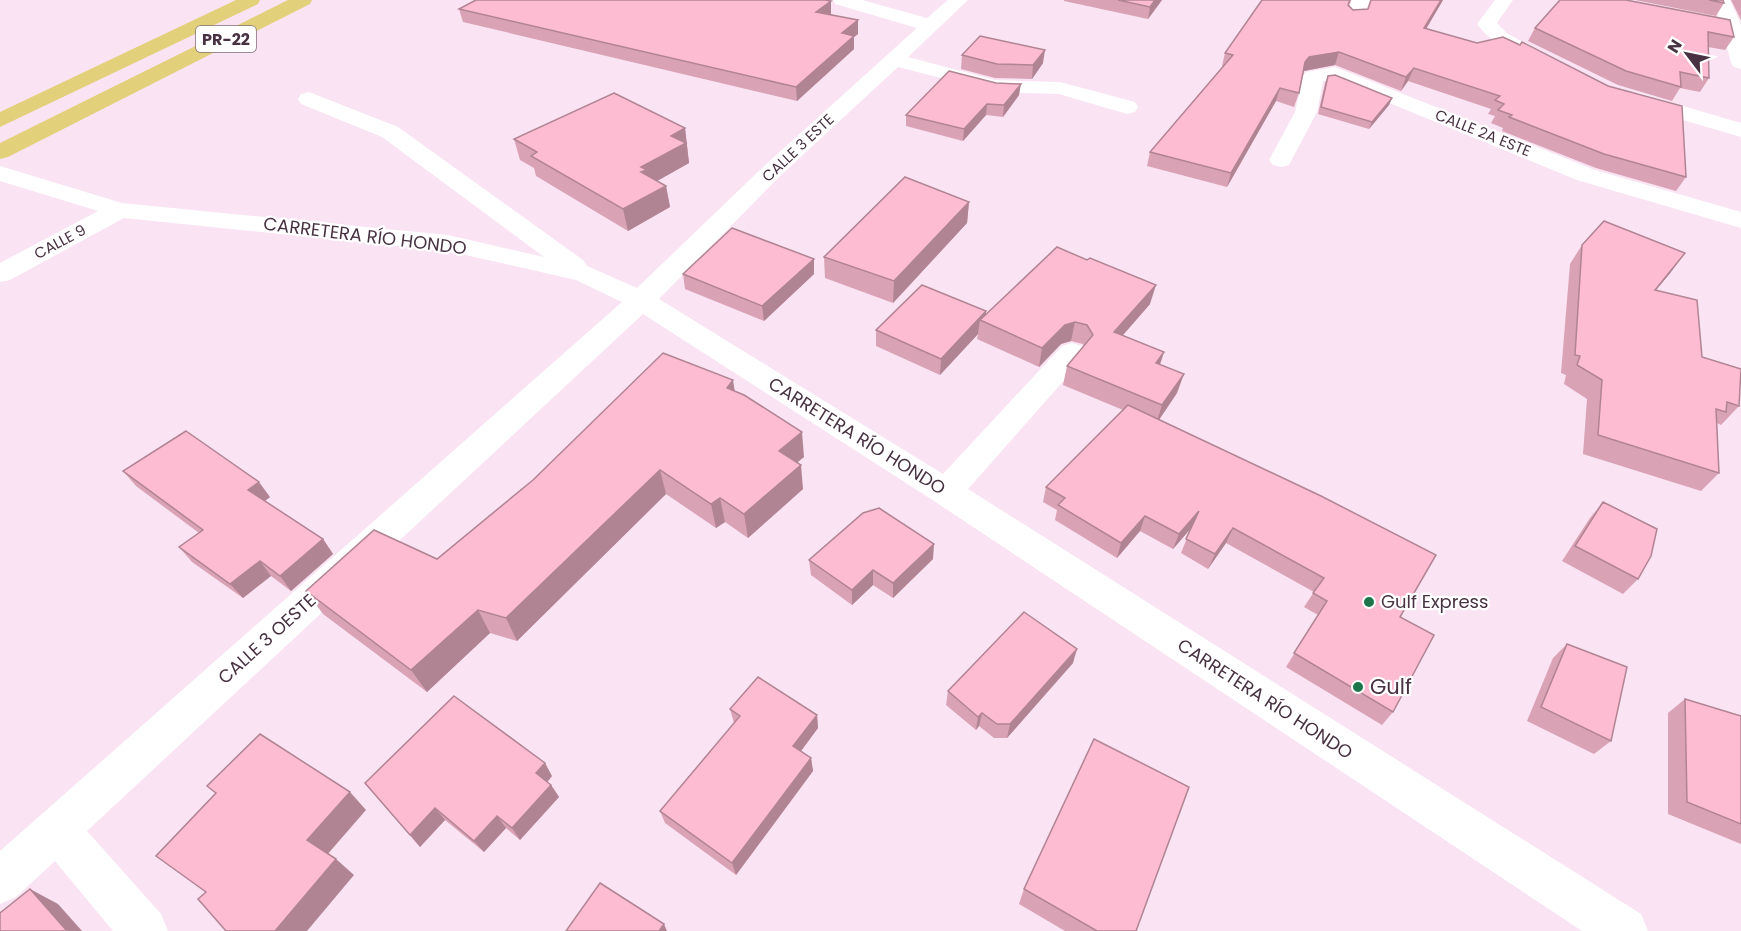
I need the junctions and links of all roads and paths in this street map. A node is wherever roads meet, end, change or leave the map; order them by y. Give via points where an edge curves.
1 (251, 0) edge
2 (303, 0) edge
3 (842, 0) edge
4 (959, 0) edge
5 (1504, 0) edge
6 (1721, 0) edge
7 (1709, 22) edge
8 (930, 26) junction
9 (1736, 38) edge
10 (895, 60) junction
11 (1741, 63) edge
12 (1556, 67) edge
13 (1620, 95) edge
14 (309, 99) dead end
15 (1127, 107) dead end
16 (0, 120) edge
17 (1741, 130) edge
18 (0, 152) edge
19 (1281, 160) dead end
20 (0, 172) edge
21 (120, 210) junction
22 (1741, 220) edge
23 (0, 273) edge
24 (585, 274) junction
25 (642, 300) junction
26 (1071, 353) dead end
27 (945, 492) junction
28 (56, 829) junction
29 (0, 881) edge
30 (144, 931) edge
31 (1624, 931) edge

1 - 16 highway
2 - 18 highway, PR-22
3 - 8 street
4 - 8 street, CALLE 3 ESTE
5 - 12 street via 1487,24 1501,38
6 - 9 street
7 - 9 street
8 - 10 street, CALLE 3 ESTE
9 - 11 street
10 - 15 street via 995,86 1060,88
10 - 25 street, CALLE 3 ESTE via 771,172
13 - 17 street
14 - 24 street via 390,132
19 - 22 street, CALLE 2A ESTE via 1306,112 1313,76 1335,73 1586,175
20 - 21 street, CARRETERA RÍO HONDO
21 - 23 street, CALLE 9
21 - 24 street, CARRETERA RÍO HONDO via 448,243
24 - 25 street, CARRETERA RÍO HONDO
25 - 27 street, CARRETERA RÍO HONDO
25 - 28 street, CALLE 3 OESTE
26 - 27 street
27 - 31 street, CARRETERA RÍO HONDO
28 - 29 street, CALLE 3 OESTE
28 - 30 street

